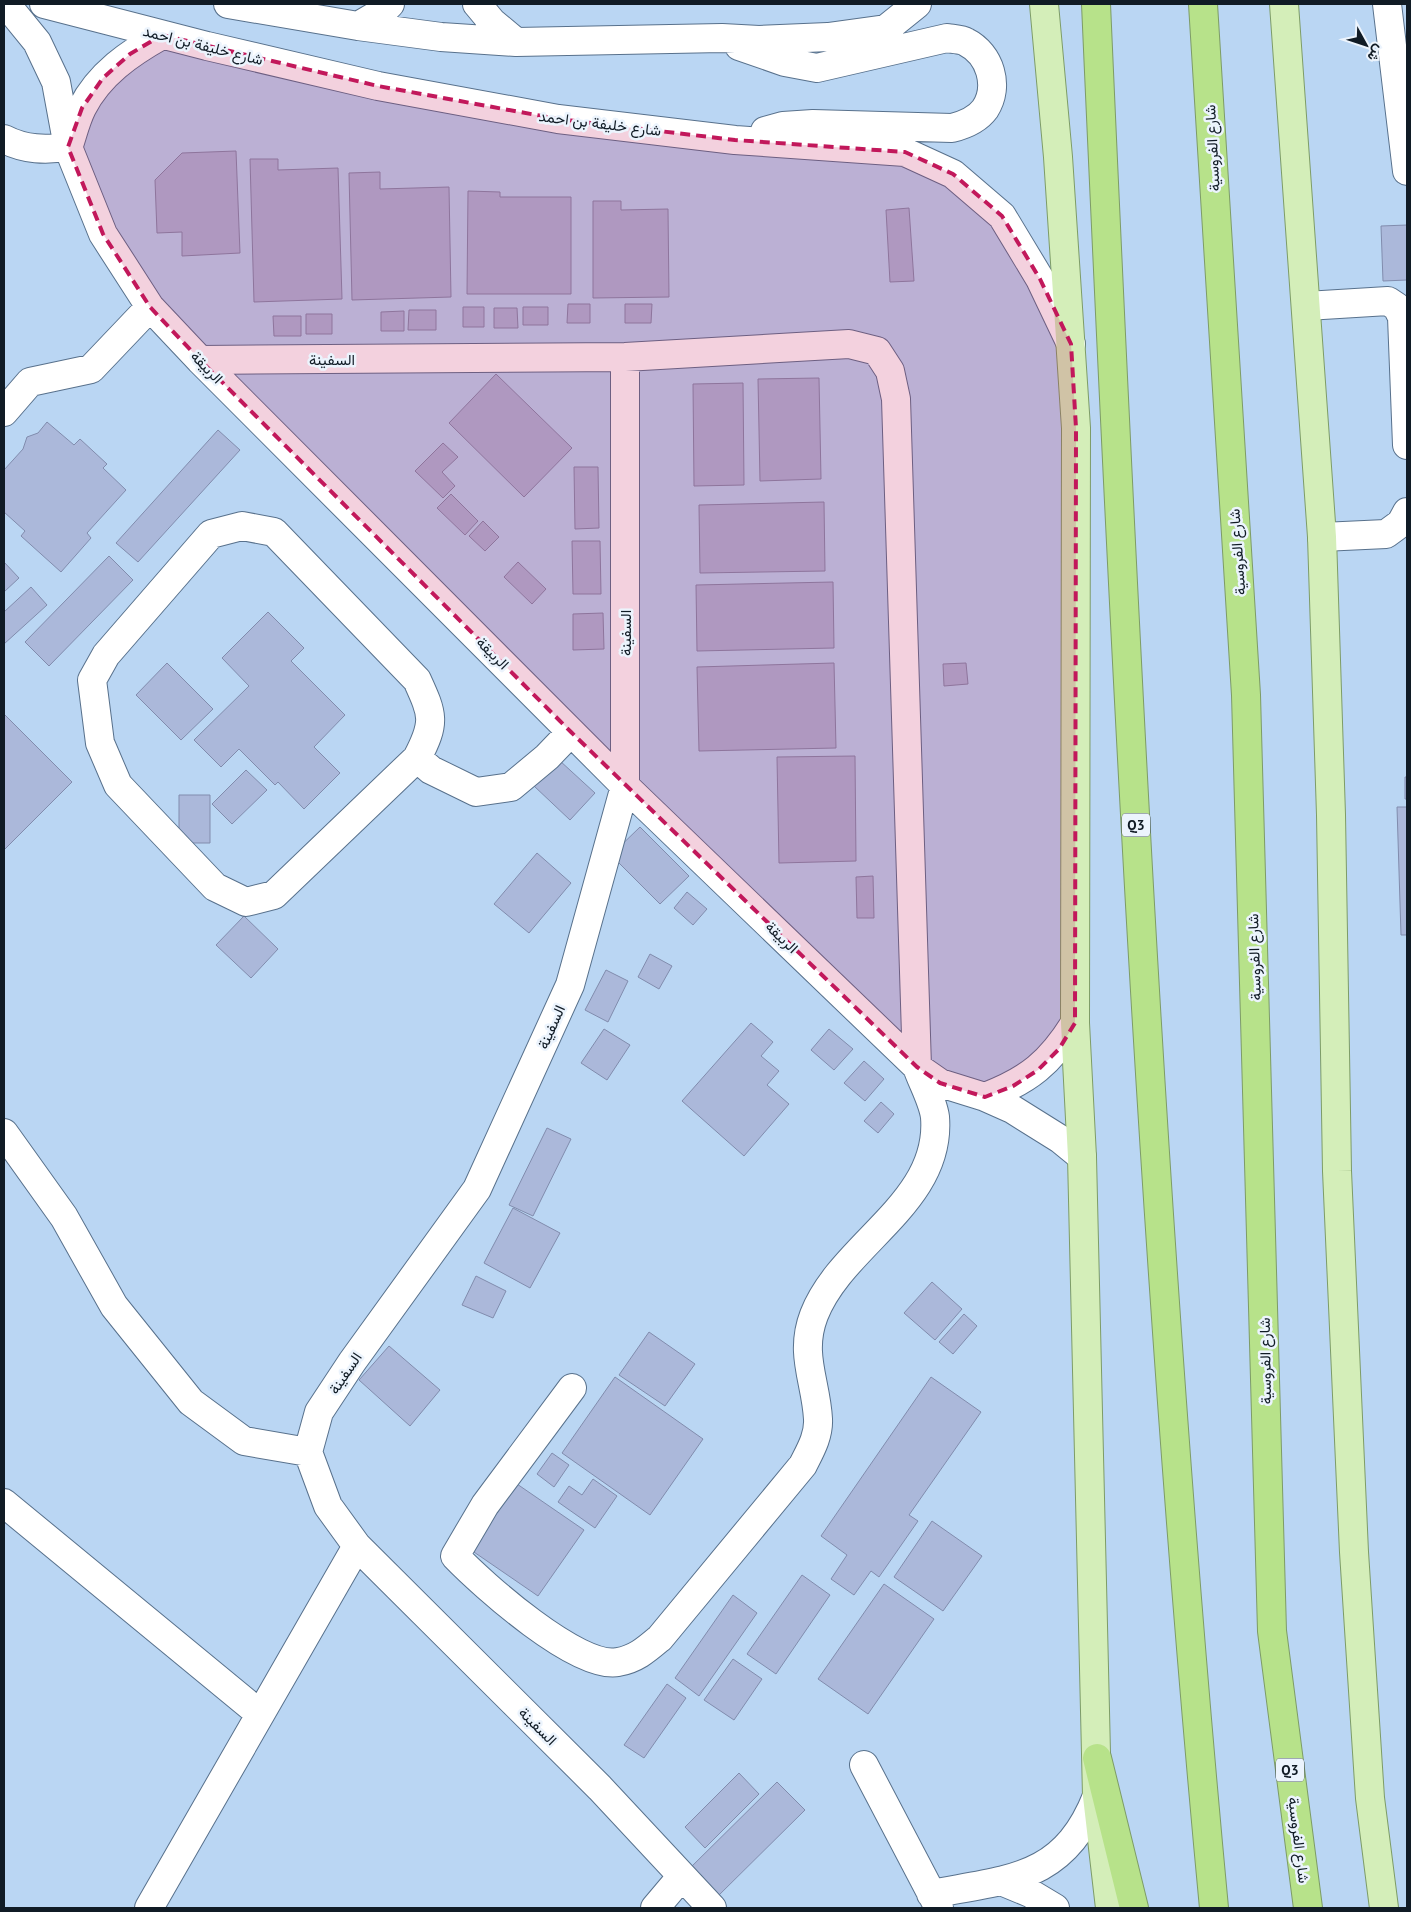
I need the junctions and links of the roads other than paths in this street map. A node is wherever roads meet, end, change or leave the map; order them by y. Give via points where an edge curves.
1 (6, 4) edge
2 (44, 4) edge
3 (228, 4) edge
4 (390, 4) edge
5 (477, 4) edge
6 (917, 4) edge
7 (1044, 4) edge
8 (1096, 4) edge
9 (1203, 4) edge
10 (1284, 4) edge
11 (1387, 4) edge
12 (358, 26) junction
13 (162, 35) junction
14 (722, 38) junction
15 (516, 42) junction
16 (4, 139) edge
17 (735, 140) junction
18 (68, 147) junction
19 (1407, 171) edge
20 (1306, 306) junction
21 (150, 307) junction
22 (1071, 344) junction
23 (625, 357) junction
24 (200, 360) junction
25 (4, 412) edge
26 (1407, 445) edge
27 (1407, 512) edge
28 (1322, 537) junction
29 (571, 732) junction
30 (417, 758) junction
31 (625, 786) junction
32 (1075, 1023) junction
33 (917, 1067) junction
34 (985, 1097) junction
35 (4, 1133) edge
36 (1082, 1157) junction
37 (572, 1388) dead end
38 (308, 1452) junction
39 (4, 1503) edge
40 (357, 1546) junction
41 (260, 1714) junction
42 (1097, 1758) junction
43 (864, 1765) dead end
44 (1097, 1796) junction
45 (682, 1876) junction
46 (1001, 1881) junction
47 (935, 1901) edge
48 (149, 1908) edge
49 (655, 1908) edge
50 (712, 1908) edge
51 (1054, 1908) edge
52 (1110, 1908) edge
53 (1134, 1908) edge
54 (1214, 1908) edge
55 (1308, 1908) edge
56 (1385, 1908) edge

1 - 18 street, الربيقة via 37,42 56,82
2 - 13 street, شارع خليفة بن احمد
3 - 12 street
4 - 12 street
5 - 15 street
6 - 14 street via 886,29 828,37
7 - 22 main road
8 - 54 highway, Q3 via 1149,1062 1189,1644
9 - 55 highway, شارع الفروسية / Q3 via 1246,695 1272,1631
10 - 20 main road
11 - 19 street
12 - 15 street via 441,37
13 - 17 street, شارع خليفة بن احمد via 407,92 558,119
13 - 18 street via 130,54 102,78 82,108
14 - 15 street
14 - 17 street via 759,55 817,68 947,38 966,42 984,56 991,71 992,92 984,109 968,123 952,128 813,124 783,126
16 - 18 street via 47,150
17 - 22 street, شارع خليفة بن احمد via 904,152 953,174 1002,216 1040,279
18 - 21 street, الربيقة via 103,234
20 - 26 street via 1388,301 1397,307 1402,317
20 - 28 main road
21 - 24 street, الربيقة
21 - 25 street via 91,369 30,382
22 - 32 main road via 1076,428
23 - 24 street, السفينة
23 - 31 street, السفينة
23 - 33 street via 849,344 877,351 890,371 896,399
24 - 29 street, الربيقة
27 - 28 street via 1401,524 1386,534
28 - 56 main road via 1331,816 1336,1171 1370,1798
29 - 30 street via 512,788 476,792 431,770
29 - 31 street, الربيقة
30 - 30 street via 274,895 246,902 215,887 118,785 100,743 92,680 106,655 211,534 242,526 274,532 417,680 430,710 429,734
31 - 33 street, الربيقة
31 - 38 street, السفينة via 570,985 477,1189 324,1404
32 - 34 street via 1059,1048 1038,1070 1014,1086
32 - 36 main road
33 - 34 street, الربيقة via 940,1083
33 - 37 street via 935,1116 932,1153 917,1185 828,1289 814,1315 806,1347 818,1420 815,1442 803,1465 660,1638 640,1655 617,1663 594,1659 569,1648 484,1586 455,1556 485,1506
34 - 36 street, الربيقة via 1036,1123
35 - 38 street via 64,1217 114,1306 191,1402 244,1441
36 - 42 main road
38 - 40 street, السفينة via 328,1506
39 - 41 street
40 - 41 street
40 - 45 street, السفينة via 600,1788
41 - 48 street
42 - 44 main road
42 - 53 highway
43 - 47 street
44 - 46 street via 1081,1830 1061,1853 1036,1869
44 - 52 main road
45 - 49 street
45 - 50 street, السفينة
46 - 47 street
46 - 51 street

